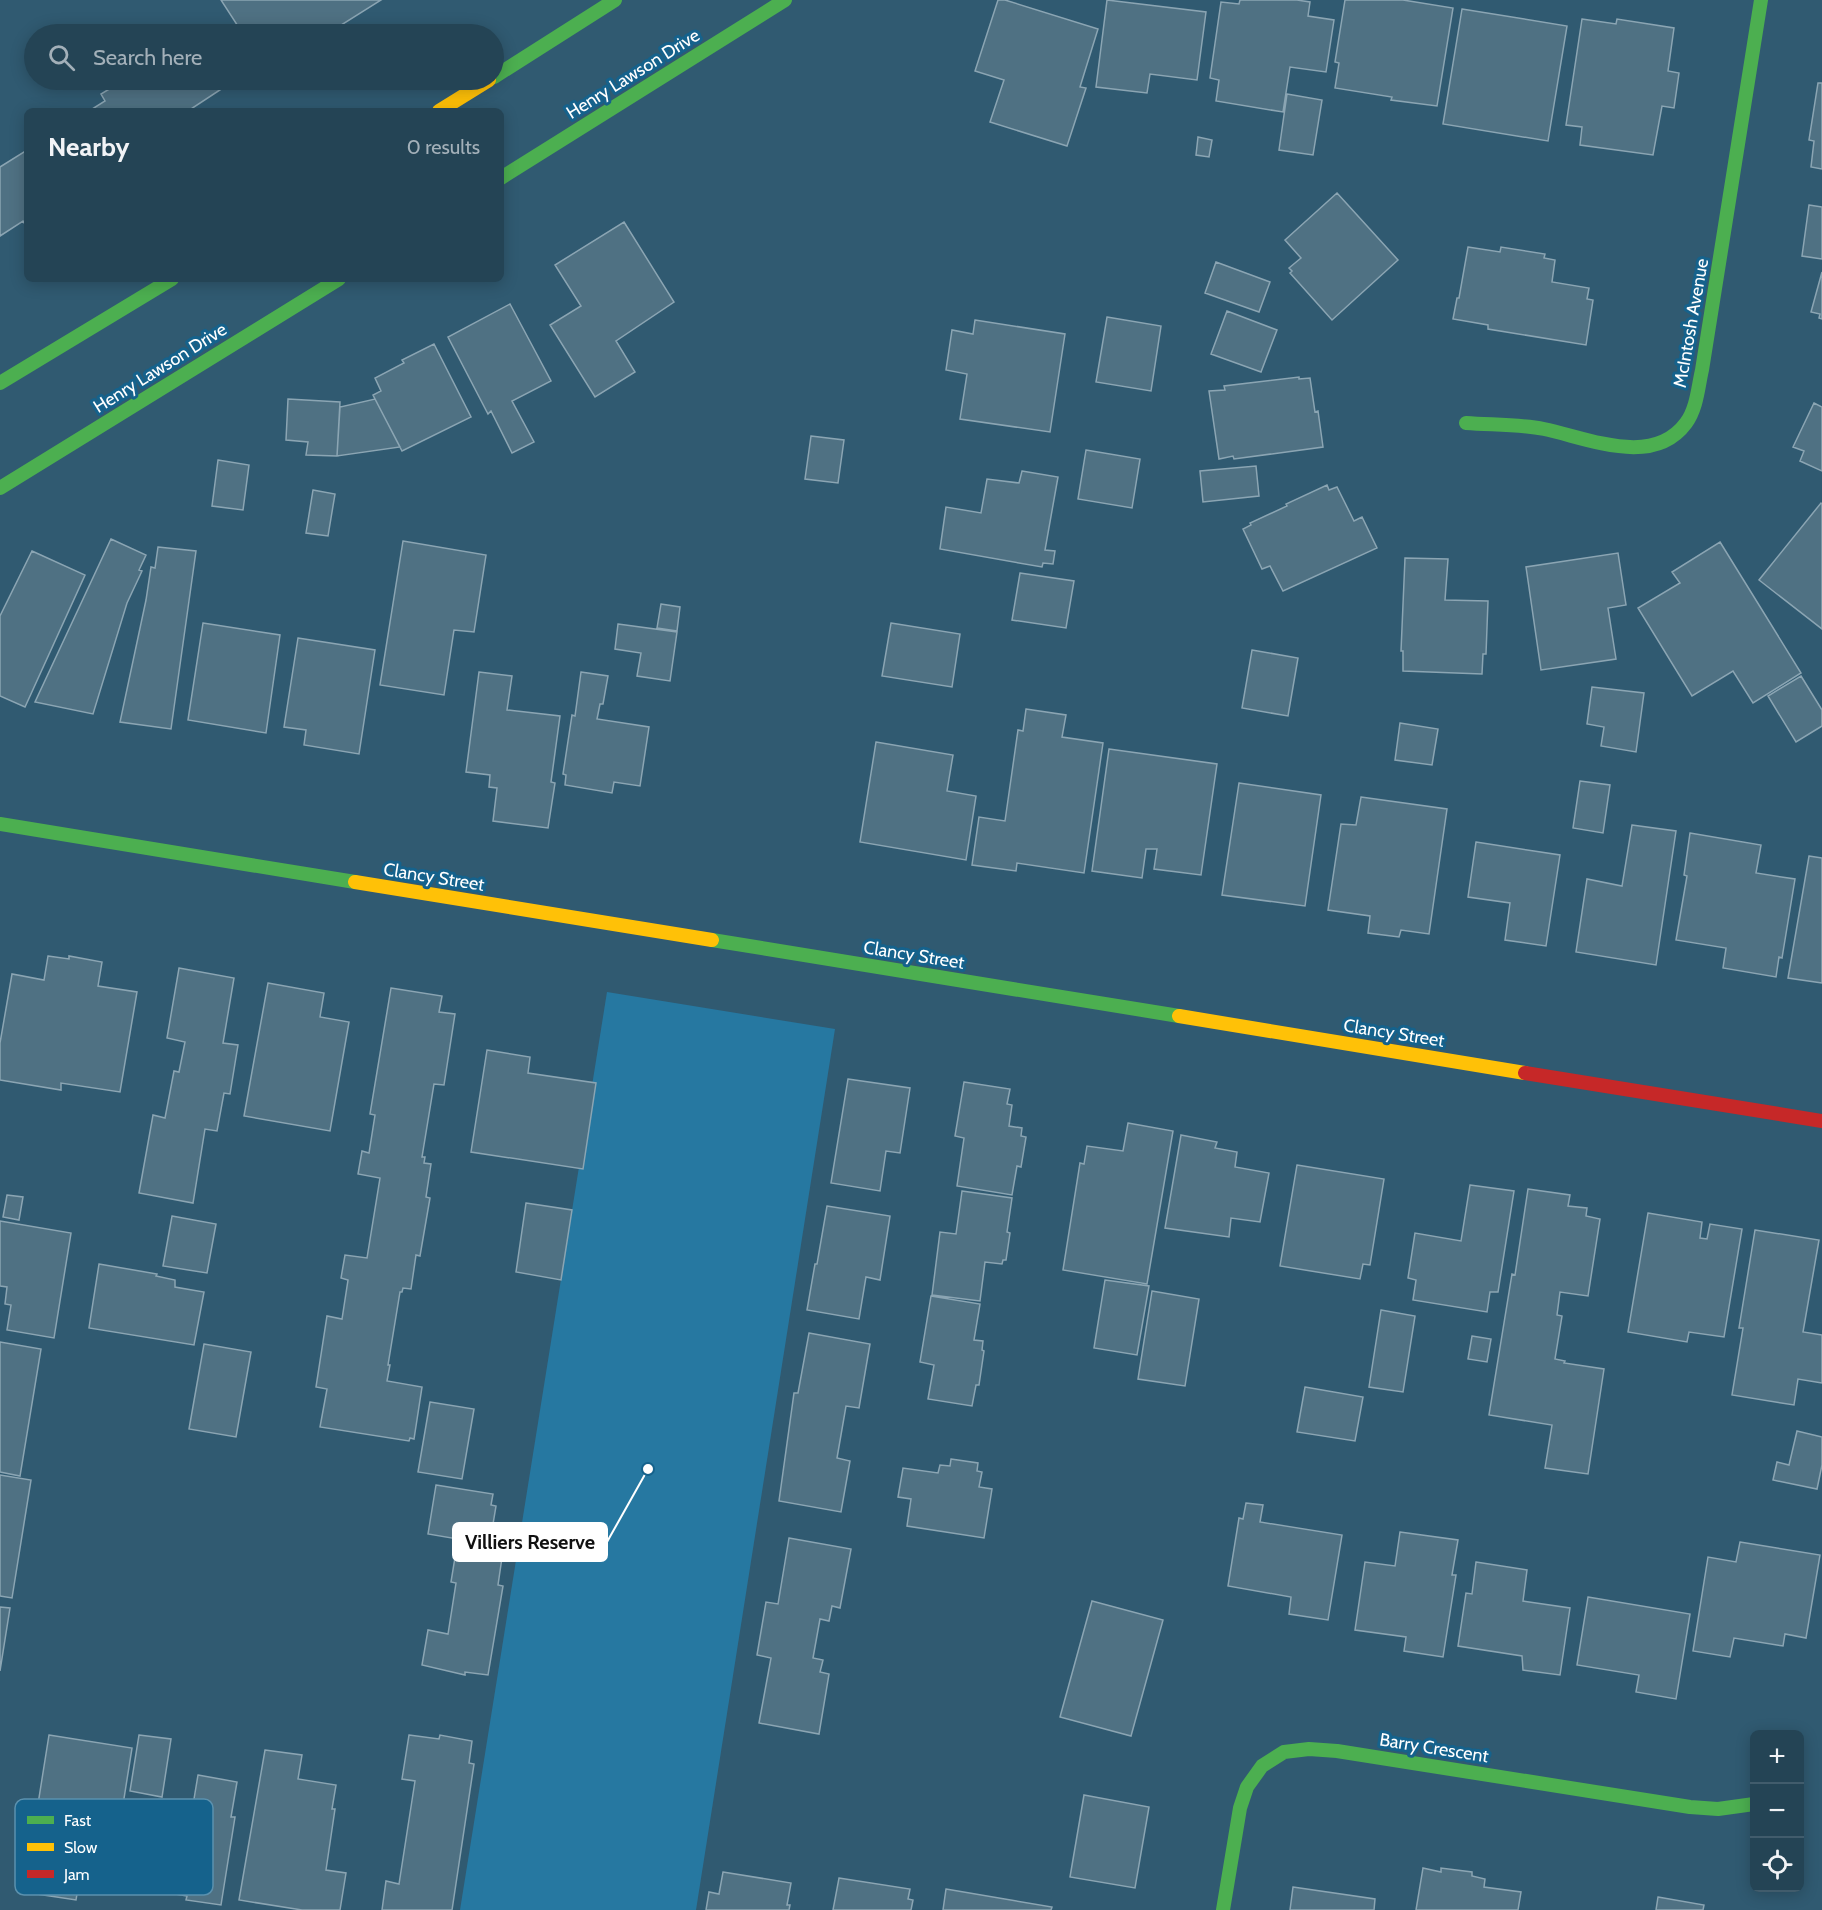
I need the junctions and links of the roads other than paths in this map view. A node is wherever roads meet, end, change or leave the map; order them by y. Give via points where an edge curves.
1 (615, 0) edge
2 (785, 0) edge
3 (1761, 0) edge
4 (504, 71) edge
5 (473, 90) edge
6 (444, 108) edge
7 (504, 176) edge
8 (167, 282) edge
9 (334, 282) edge
10 (0, 383) edge
11 (1466, 423) dead end
12 (0, 488) edge
13 (0, 824) edge
14 (1822, 1121) edge
15 (1750, 1804) edge
16 (1223, 1910) edge

1 - 4 street
2 - 7 street, Henry Lawson Drive
3 - 11 street, McIntosh Avenue via 1702,370 1686,423 1669,439 1648,447 1622,447 1541,428
5 - 6 street
8 - 10 street
9 - 12 street, Henry Lawson Drive
13 - 14 street, Clancy Street
15 - 16 street, Barry Crescent via 1690,1808 1337,1751 1284,1752 1262,1766 1247,1787

